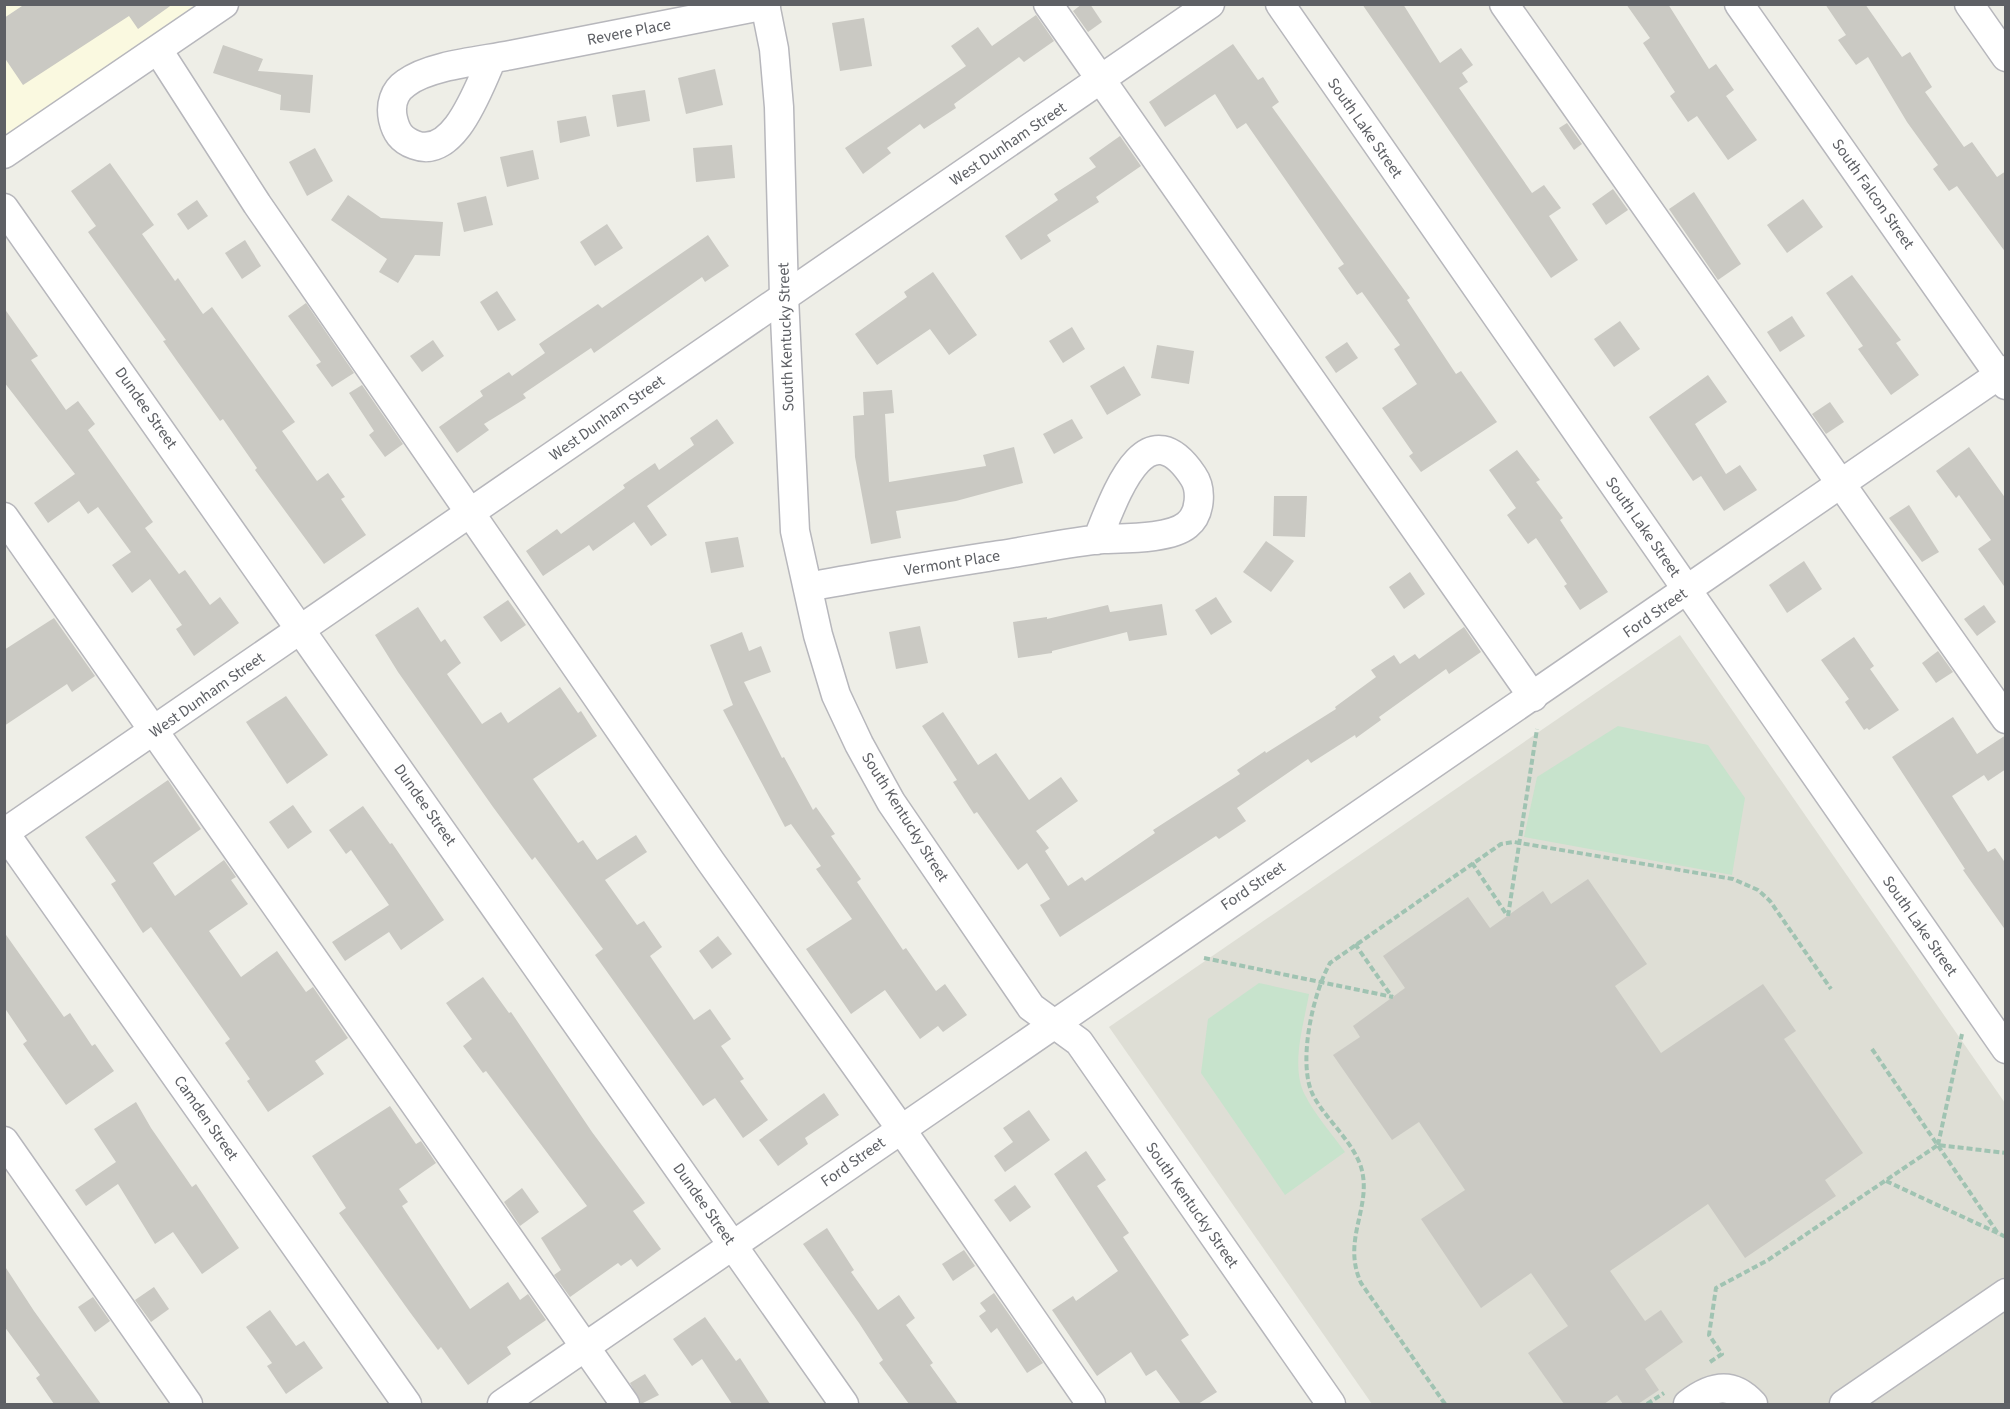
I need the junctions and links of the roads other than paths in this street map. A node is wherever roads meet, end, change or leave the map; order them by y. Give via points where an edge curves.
1 (224, 4) edge
2 (1048, 4) edge
3 (1210, 4) edge
4 (1280, 4) edge
5 (1504, 4) edge
6 (1738, 4) edge
7 (1969, 4) edge
8 (766, 5) edge
9 (158, 50) junction
10 (2006, 57) edge
11 (492, 59) dead end
12 (1101, 81) junction
13 (4, 154) edge
14 (4, 208) edge
15 (784, 296) junction
16 (2003, 377) edge
17 (1841, 484) junction
18 (471, 512) junction
19 (4, 517) edge
20 (1097, 540) dead end
21 (808, 587) junction
22 (1687, 591) junction
23 (302, 629) junction
24 (1533, 697) junction
25 (2006, 719) edge
26 (154, 732) junction
27 (5, 833) edge
28 (1054, 1023) junction
29 (2006, 1049) edge
30 (901, 1129) junction
31 (4, 1141) edge
32 (732, 1246) junction
33 (2006, 1293) edge
34 (585, 1347) junction
35 (1677, 1398) edge
36 (188, 1404) edge
37 (407, 1404) edge
38 (502, 1404) edge
39 (625, 1404) edge
40 (844, 1404) edge
41 (1091, 1404) edge
42 (1331, 1404) edge
43 (1753, 1404) edge
44 (1844, 1404) edge

1 - 9 street
2 - 12 street
3 - 12 street, West Dunham Street
4 - 22 street, South Lake Street
5 - 17 street
6 - 16 street, South Falcon Street
7 - 10 street
8 - 11 street, Revere Place
8 - 15 street, South Kentucky Street via 779,107
9 - 13 street
9 - 18 street via 257,204
12 - 15 street, West Dunham Street
12 - 24 street
14 - 23 street, Dundee Street
15 - 18 street, West Dunham Street
15 - 21 street, South Kentucky Street via 795,531
16 - 17 street, Ford Street
17 - 22 street, Ford Street
17 - 25 street
18 - 23 street, West Dunham Street
18 - 30 street via 711,862
19 - 26 street
20 - 21 street, Vermont Place
21 - 28 street, South Kentucky Street via 836,695 891,802 1031,1007
22 - 24 street, Ford Street
22 - 29 street, South Lake Street
23 - 26 street, West Dunham Street
23 - 32 street, Dundee Street
24 - 28 street, Ford Street
26 - 27 street, West Dunham Street
26 - 34 street
27 - 37 street, Camden Street
28 - 30 street, Ford Street
28 - 42 street, South Kentucky Street via 1079,1042
30 - 32 street, Ford Street
30 - 41 street
31 - 36 street
32 - 34 street, Ford Street
32 - 40 street, Dundee Street
33 - 44 street
34 - 38 street, Ford Street
34 - 39 street
35 - 43 street via 1724,1387 1742,1393

